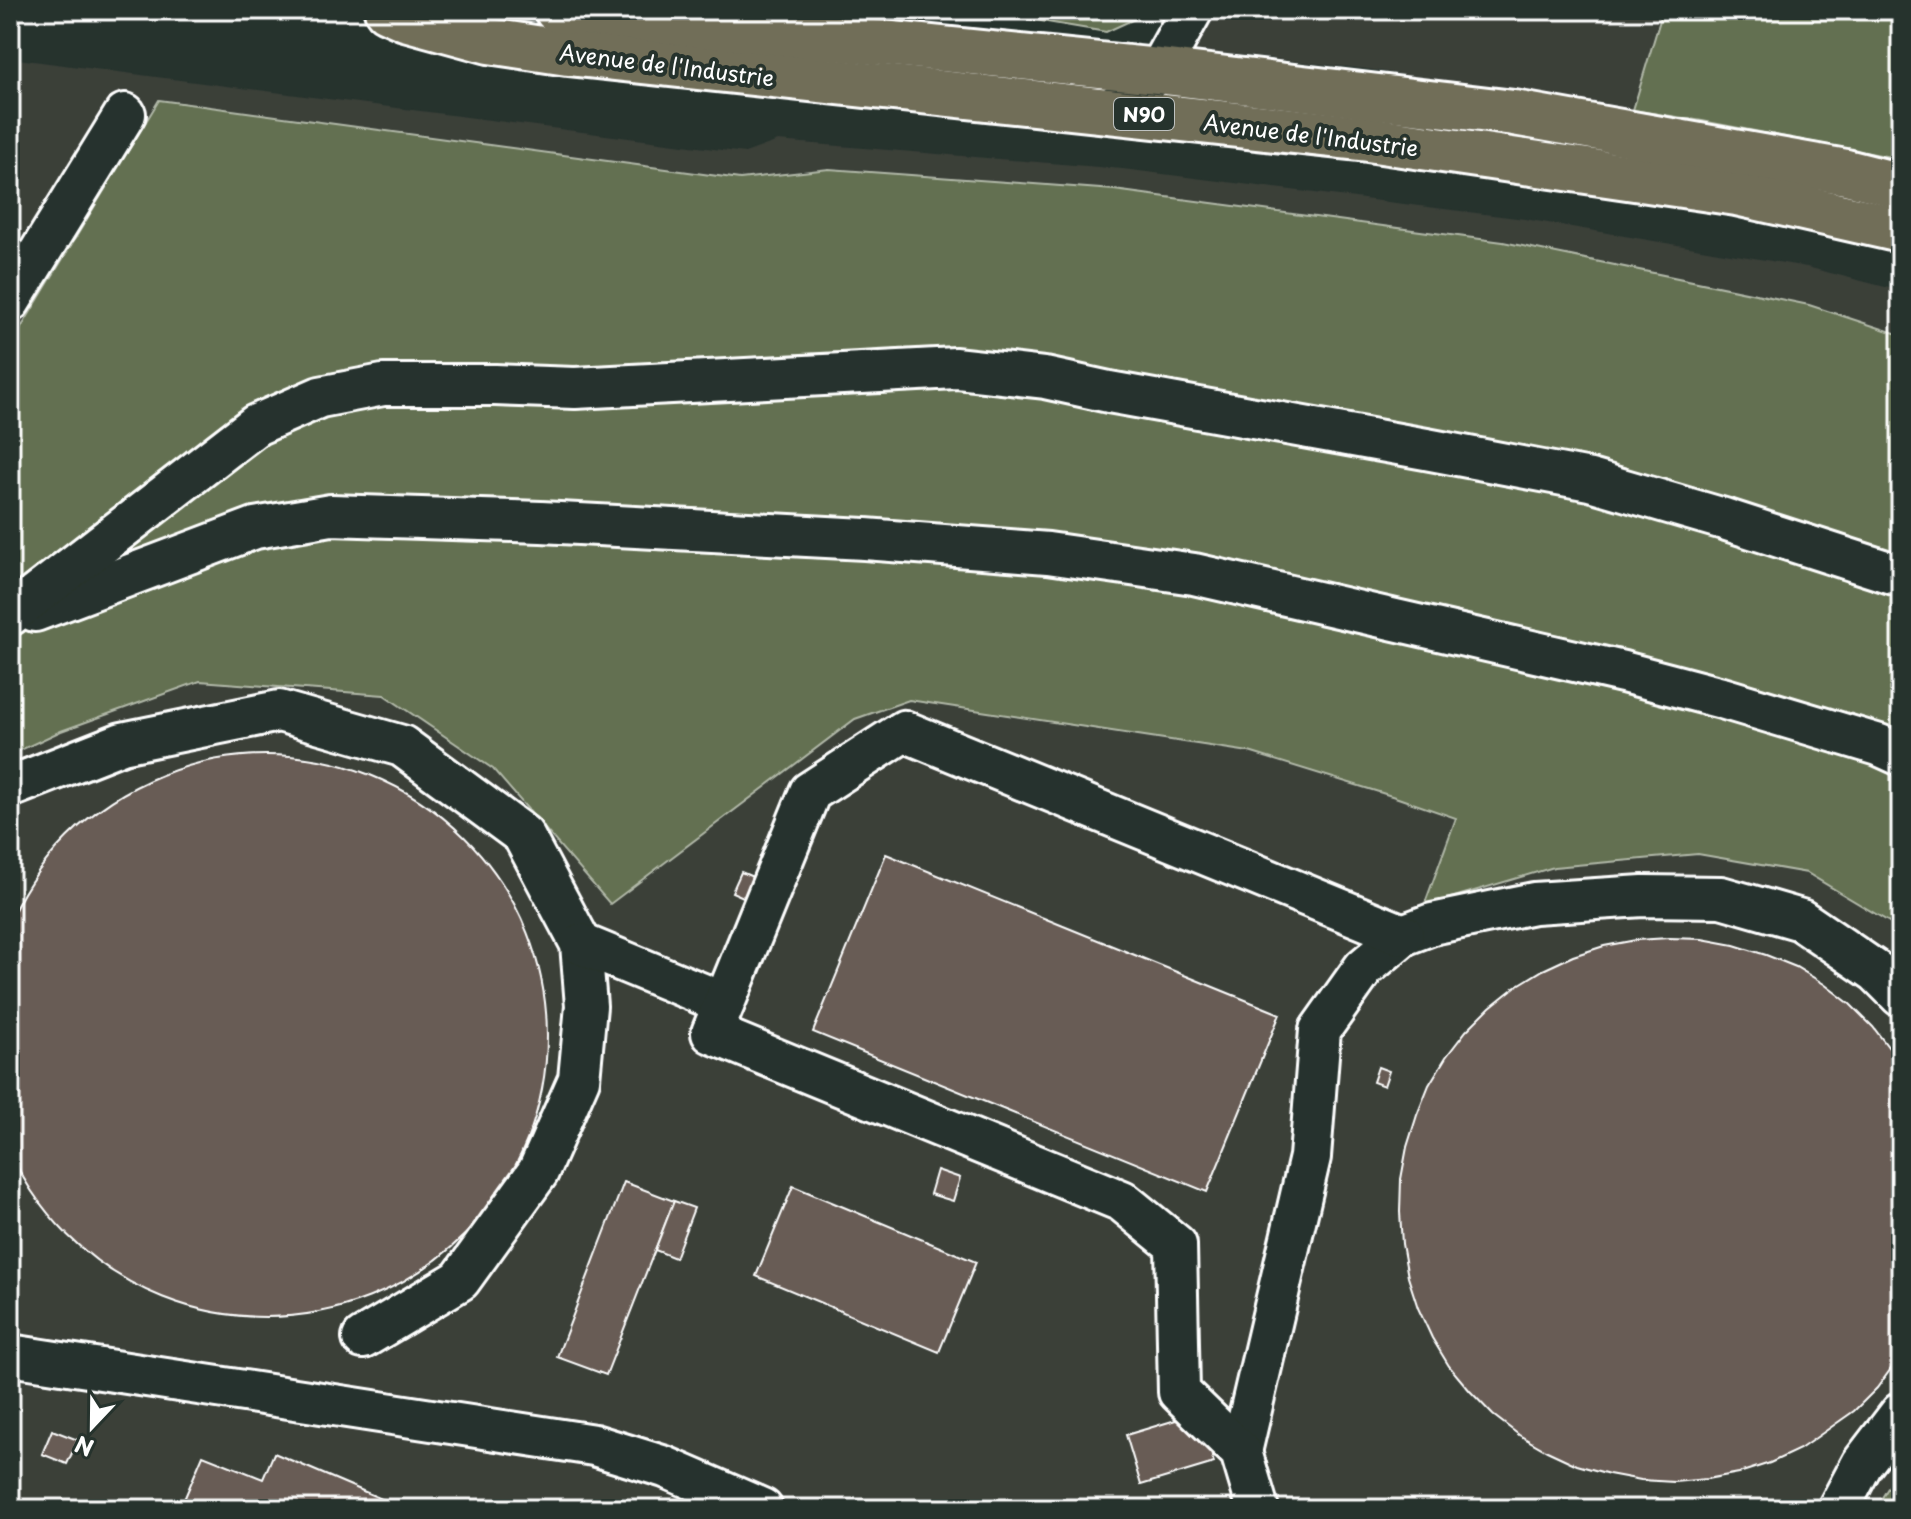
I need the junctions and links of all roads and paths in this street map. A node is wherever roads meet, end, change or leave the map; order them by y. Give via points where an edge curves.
1 (387, 10) edge
2 (557, 10) edge
3 (1192, 10) edge
4 (1158, 71) junction
5 (1108, 110) junction
6 (125, 114) dead end
7 (1901, 186) edge
8 (1901, 230) edge
9 (10, 301) edge
10 (1901, 576) edge
11 (10, 618) edge
12 (1901, 755) edge
13 (10, 787) edge
14 (1403, 935) junction
15 (581, 944) junction
16 (1901, 996) edge
17 (724, 1003) junction
18 (363, 1338) dead end
19 (10, 1355) edge
20 (1901, 1413) edge
21 (1241, 1452) junction
22 (762, 1509) edge
23 (1258, 1509) edge
24 (1838, 1509) edge

1 - 5 main road, Avenue de l'Industrie / N90 via 489,41 568,53
2 - 4 main road, Avenue de l'Industrie / N90
3 - 4 street
4 - 5 street
4 - 7 main road, Avenue de l'Industrie / N90 via 1514,113
5 - 8 main road, Avenue de l'Industrie / N90 via 1368,139 1737,193
6 - 9 street
10 - 11 street via 1590,480 1045,378 956,368 575,388 383,385 320,397 256,425
11 - 12 street via 255,528 331,515 880,540 1048,553 1194,574 1623,672
13 - 15 street via 122,743 279,711 402,746 523,835
14 - 16 street via 1534,903 1721,897 1801,920 1877,972
14 - 17 street via 904,731 810,792
14 - 21 street via 1364,968 1320,1030 1310,1157
15 - 17 street
15 - 18 street via 586,1006 579,1079 538,1172 460,1280
17 - 21 street via 712,1033 1122,1201 1176,1245 1179,1392
19 - 22 street via 594,1445 665,1467
20 - 24 street via 1862,1464
21 - 23 street

